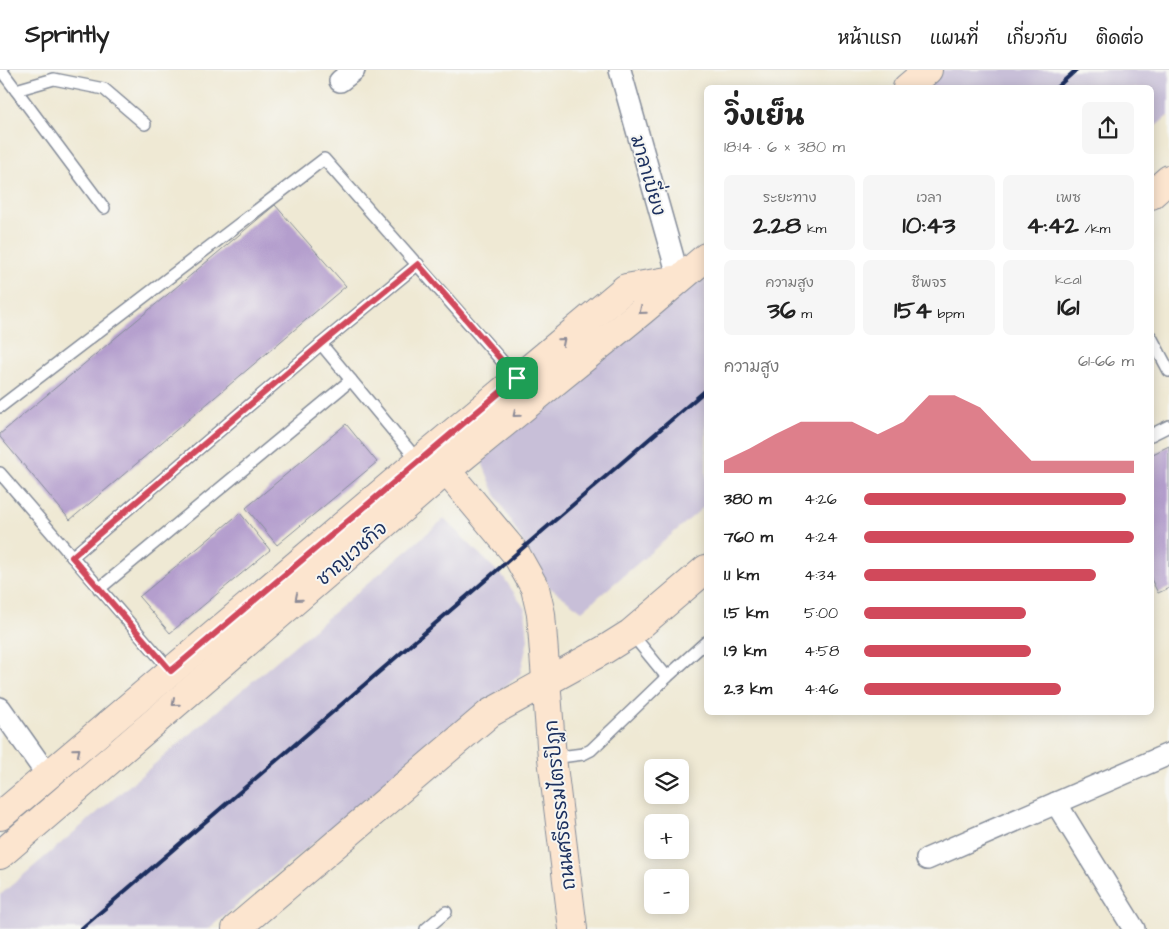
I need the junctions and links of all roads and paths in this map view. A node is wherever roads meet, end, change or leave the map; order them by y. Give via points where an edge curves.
1 (1, 70) edge
2 (620, 70) edge
3 (928, 70) edge
4 (910, 85) edge
5 (16, 90) junction
6 (145, 124) dead end
7 (1169, 179) edge
8 (1154, 192) edge
9 (104, 208) dead end
10 (704, 259) edge
11 (418, 264) junction
12 (679, 280) junction
13 (1154, 342) edge
14 (321, 344) junction
15 (1169, 370) edge
16 (517, 378) junction
17 (351, 380) junction
18 (0, 407) edge
19 (1169, 426) edge
20 (1154, 434) edge
21 (432, 461) junction
22 (0, 473) edge
23 (72, 557) junction
24 (704, 571) edge
25 (99, 588) junction
26 (631, 633) junction
27 (704, 644) edge
28 (171, 671) junction
29 (667, 677) junction
30 (546, 680) junction
31 (0, 708) edge
32 (1169, 754) edge
33 (552, 758) junction
34 (48, 776) junction
35 (1056, 803) junction
36 (0, 816) edge
37 (0, 855) edge
38 (927, 860) dead end
39 (446, 912) dead end
40 (236, 929) edge
41 (426, 929) edge
42 (573, 929) edge
43 (1134, 929) edge

1 - 5 lane
2 - 12 street, มาลาเบี่ยง
3 - 4 street
5 - 6 lane via 54,78 104,90
5 - 9 lane
7 - 8 street
10 - 12 street, ชาญเวชกิจ
11 - 14 lane
11 - 16 lane
11 - 18 lane via 324,159
16 -> 12 street via 626,288
12 -> 21 street, ชาญเวชกิจ
13 - 15 lane
14 - 17 lane
14 - 23 lane
16 - 21 street
17 - 21 lane
17 - 25 lane
19 - 20 lane
21 - 28 street
21 - 30 street, ถนนศรีธรรมไตรปิฎก via 516,554 535,588 542,614
21 -> 37 street, ชาญเวชกิจ
22 - 23 lane
23 - 25 lane
24 - 26 street
25 - 28 lane
26 - 29 lane
26 - 30 street
27 - 29 lane
34 -> 28 street
29 - 33 lane via 591,750
30 - 33 street, ถนนศรีธรรมไตรปิฎก
30 - 40 street via 490,713
31 - 34 street
32 - 35 street
33 - 42 street, ถนนศรีธรรมไตรปิฎก
34 - 36 street
35 - 38 street
35 - 43 street
39 - 41 lane

